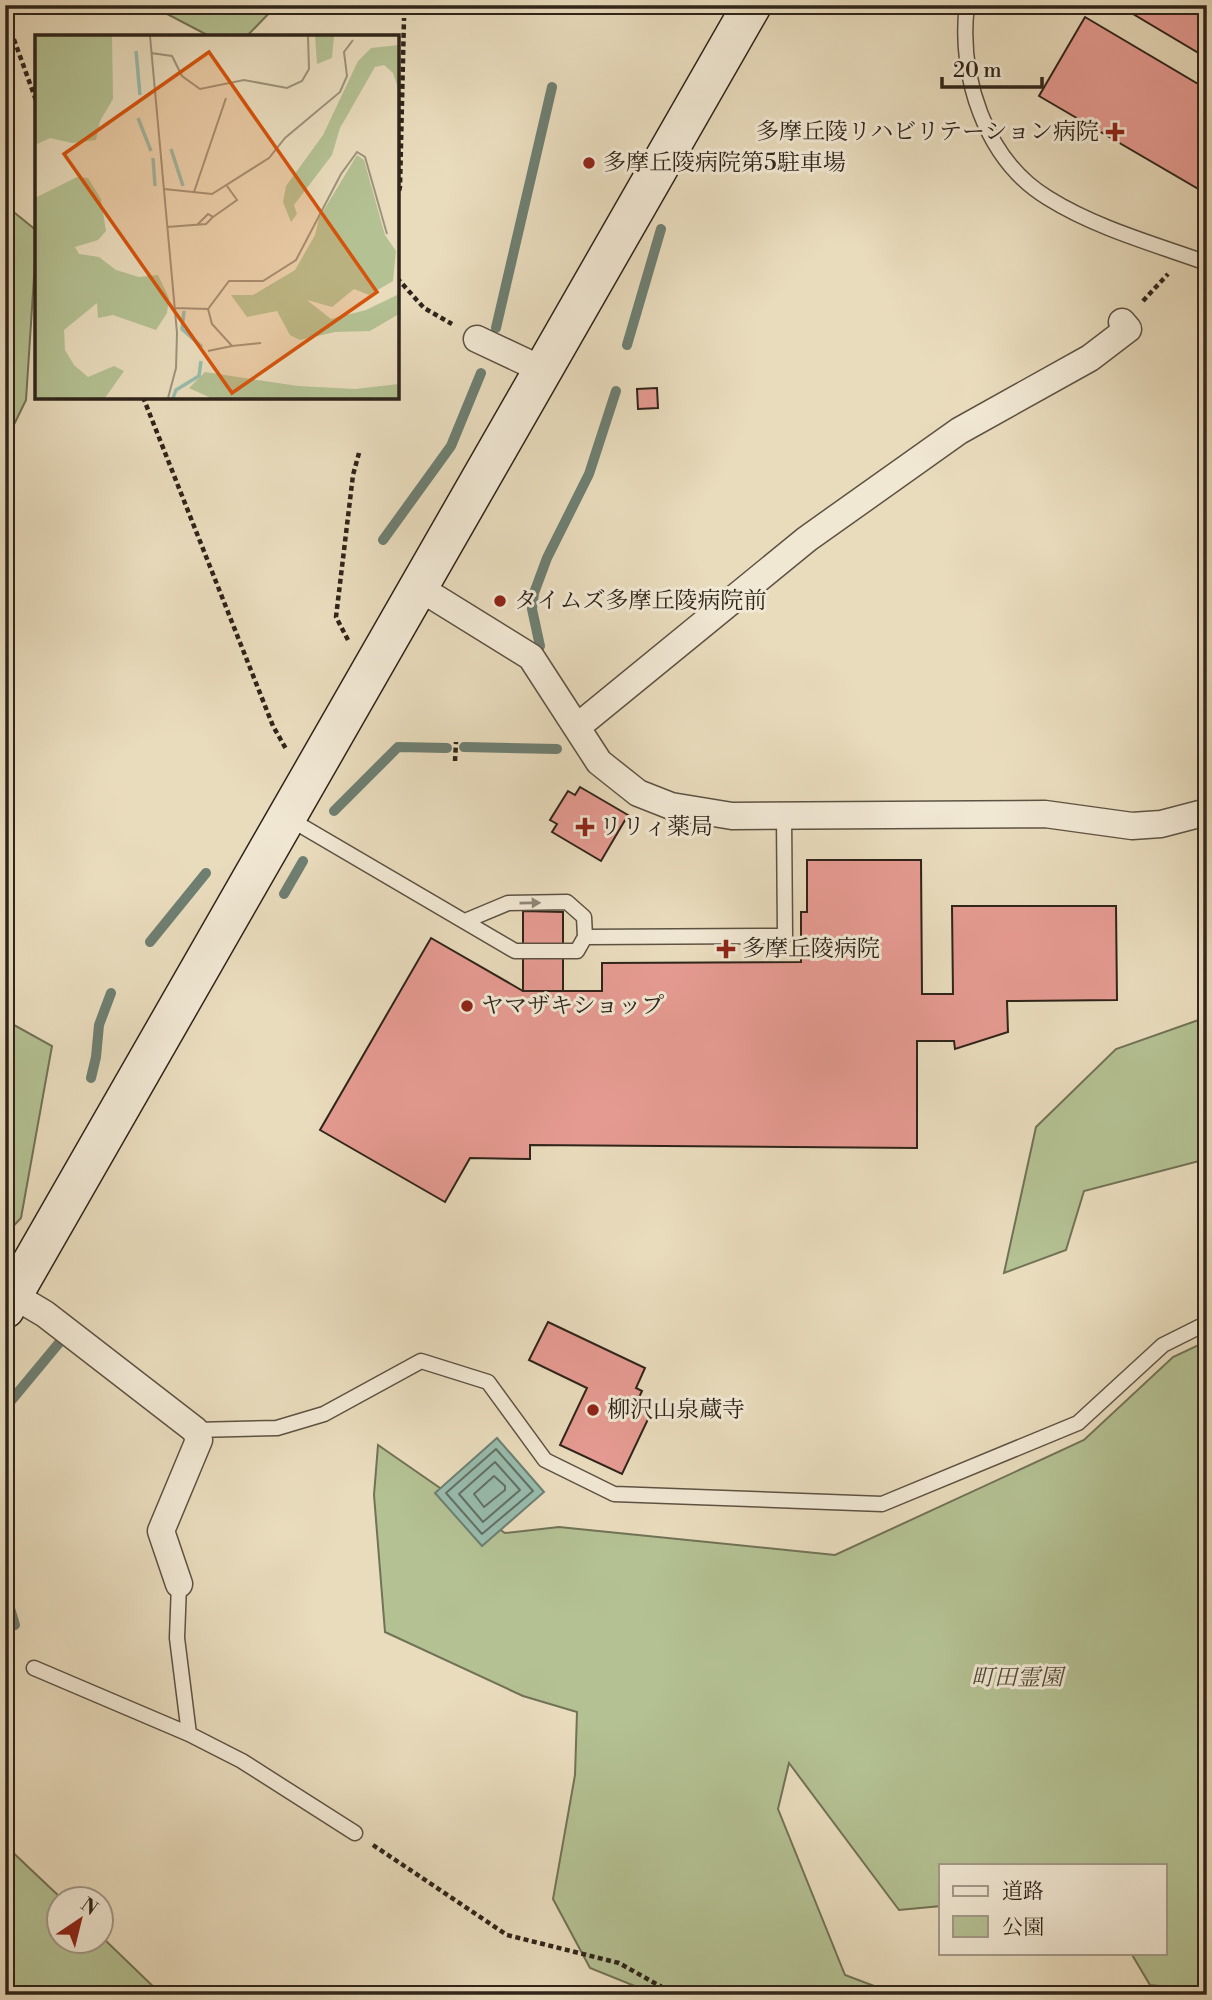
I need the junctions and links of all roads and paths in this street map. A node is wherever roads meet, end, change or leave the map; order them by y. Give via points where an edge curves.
1 (752, 5) edge
2 (967, 5) edge
3 (404, 18) dead end
4 (5, 25) edge
5 (35, 97) edge
6 (399, 191) edge
7 (1186, 256) junction
8 (1207, 263) edge
9 (399, 280) edge
10 (1122, 322) joint
11 (477, 339) joint
12 (543, 370) junction
13 (144, 399) edge
14 (359, 453) dead end
15 (418, 587) junction
16 (377, 659) junction
17 (577, 727) junction
18 (456, 742) dead end
19 (455, 761) dead end
20 (307, 782) junction
21 (1207, 812) edge
22 (784, 816) junction
23 (287, 817) junction
24 (465, 921) junction
25 (585, 937) junction
26 (9, 1302) edge
27 (1207, 1323) edge
28 (195, 1430) junction
29 (179, 1584) joint
30 (34, 1668) dead end
31 (189, 1734) junction
32 (355, 1833) joint
33 (676, 1995) edge

1 - 12 street
2 - 7 lane via 964,31 971,87 987,130 1013,168 1045,197 1081,216
3 - 6 path
4 - 5 path
7 - 8 lane
7 - 10 path
9 - 11 path via 424,309
10 - 17 street via 1128,329 1090,358 959,431 807,539
11 - 12 street
12 - 15 street
13 - 20 path via 273,726
14 - 16 path via 336,617 348,641
15 - 16 street
15 - 17 street via 531,657
16 - 20 street
17 - 22 street via 599,762 638,793 700,812
18 - 19 path
20 - 23 street
21 - 22 street via 1132,826 1045,814
22 - 25 lane via 785,936
23 - 24 lane
23 - 26 street
24 - 25 lane via 515,951 577,951
24 -> 25 lane via 508,903 567,902 584,918
26 - 28 street via 45,1314
27 - 28 lane via 1163,1345 1077,1423 882,1504 614,1494 545,1460 488,1382 421,1360 324,1414 277,1428
28 - 29 street via 199,1440 161,1531
29 - 31 lane via 177,1638
30 - 31 lane
31 - 32 lane via 242,1761
32 - 33 path via 507,1935 619,1963

